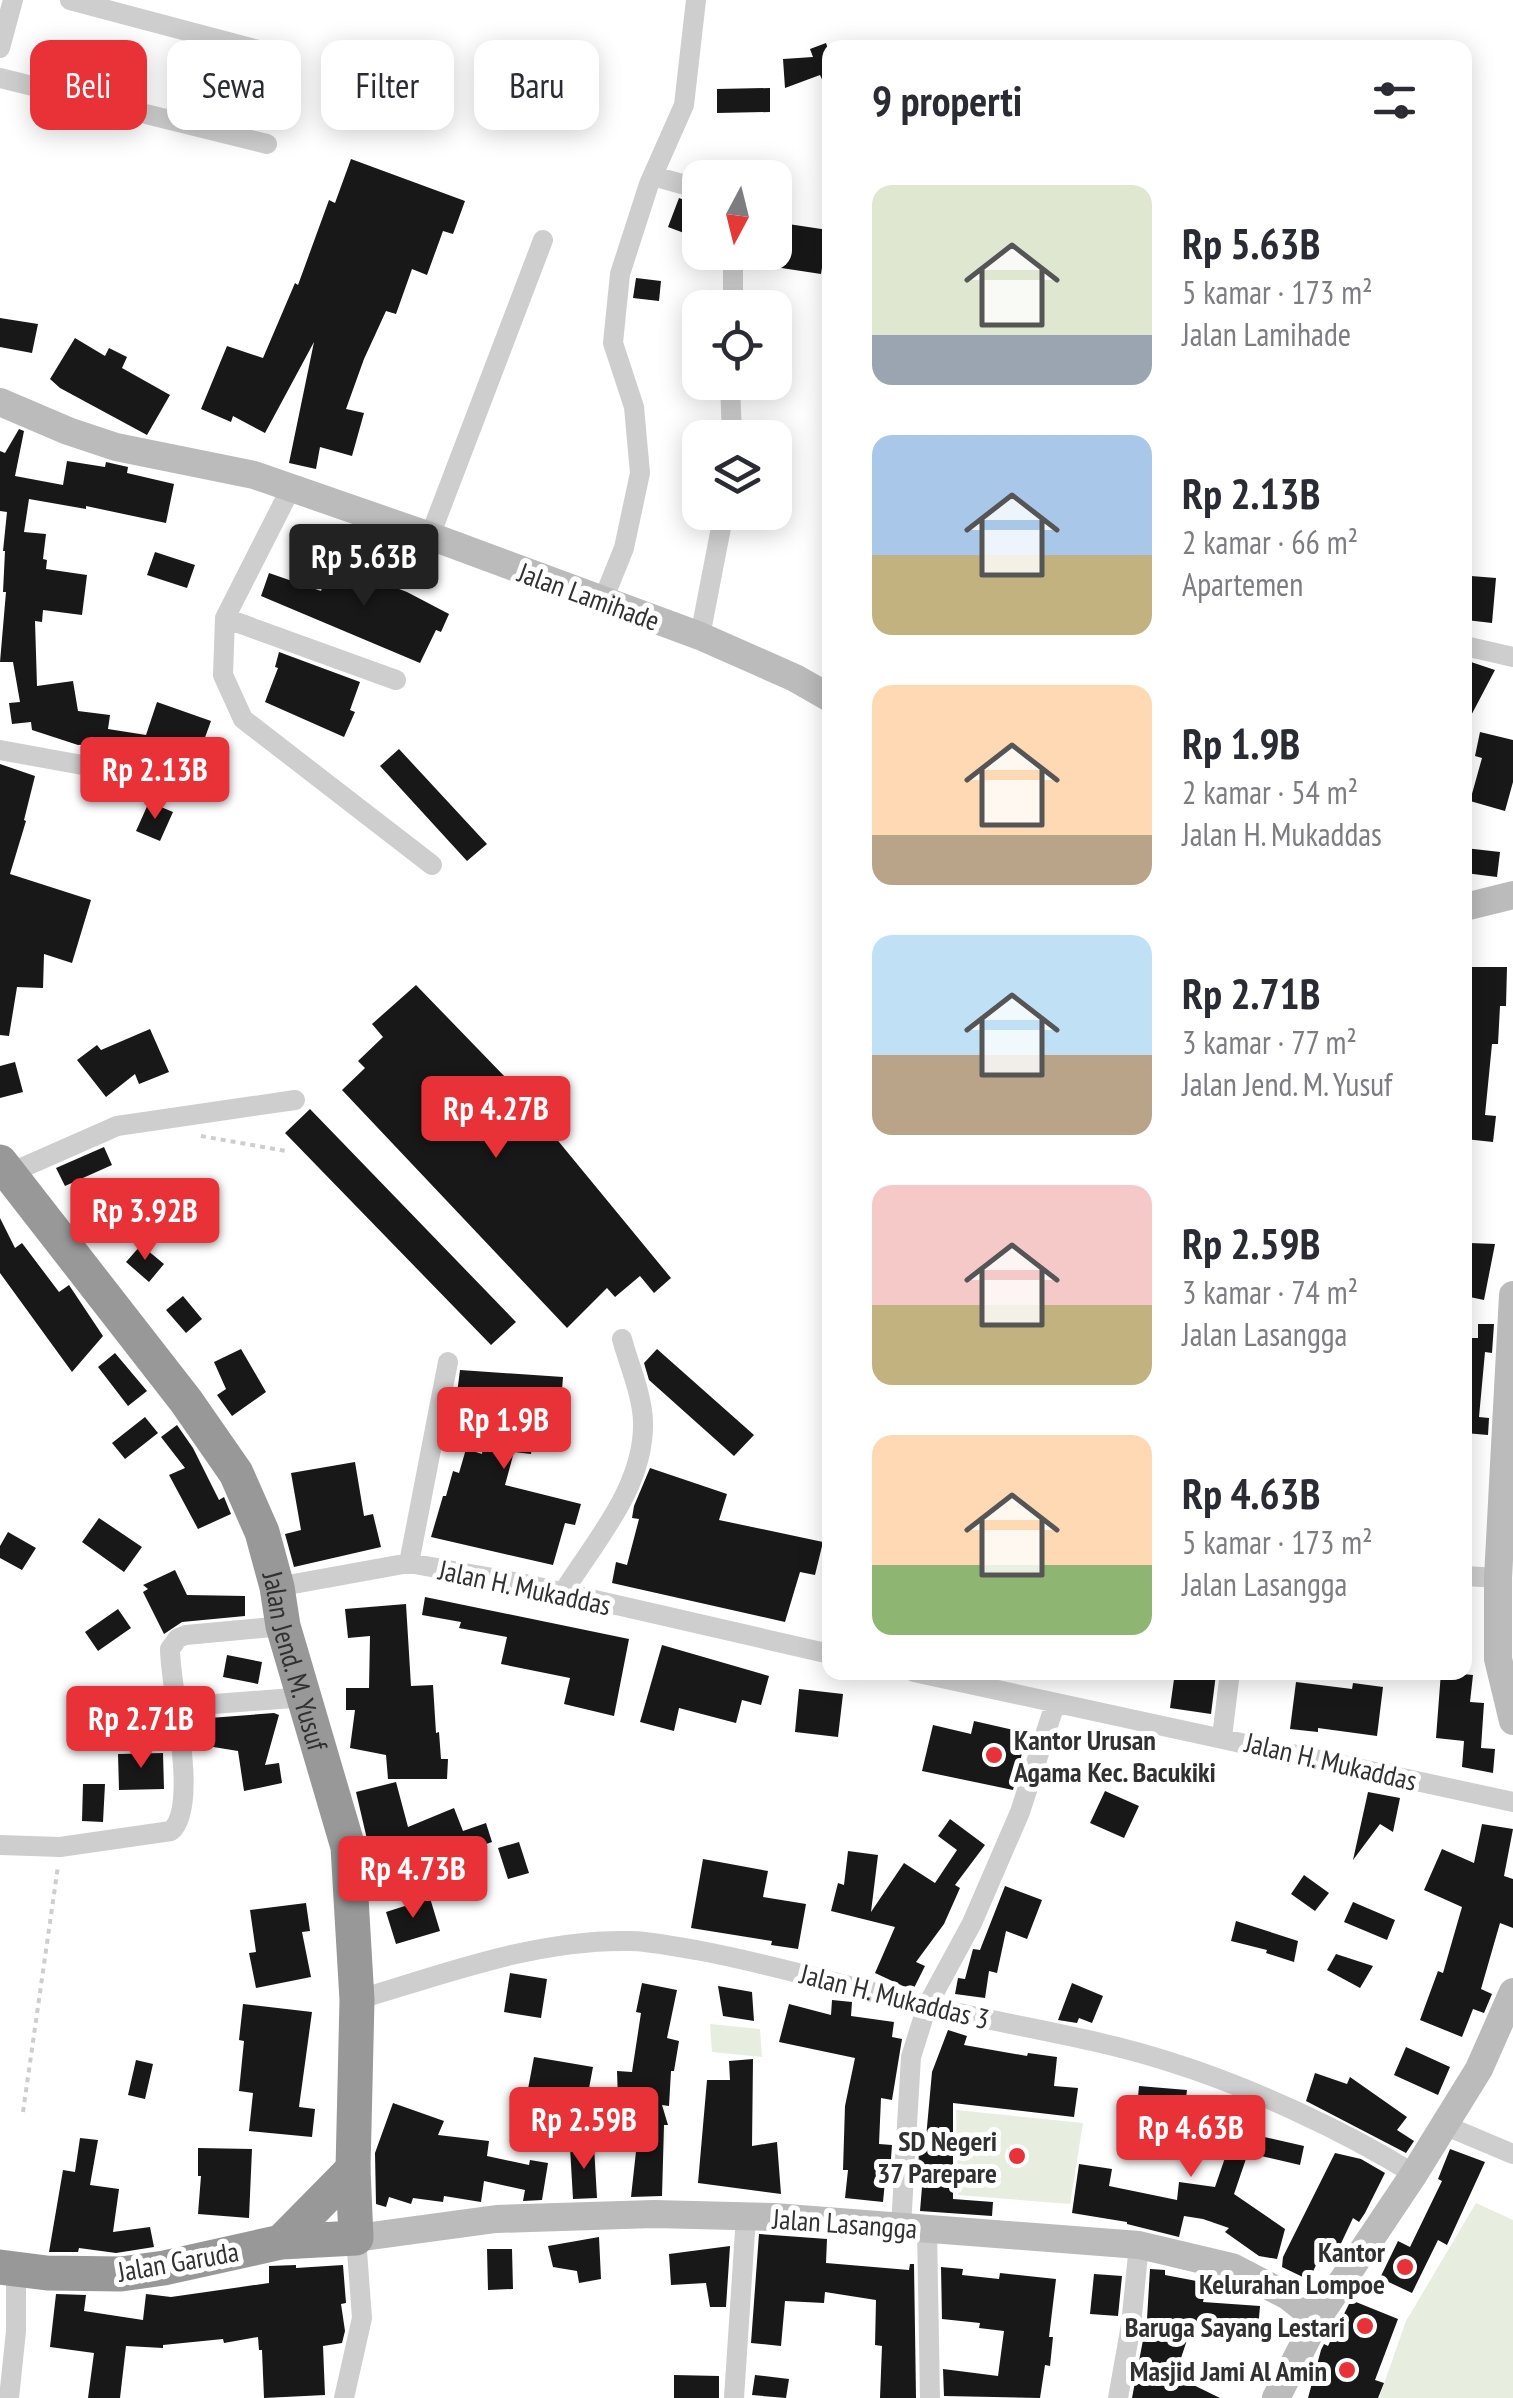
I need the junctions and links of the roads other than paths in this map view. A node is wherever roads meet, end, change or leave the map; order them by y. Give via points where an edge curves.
1 (13, 0) edge
2 (70, 0) edge
3 (696, 0) edge
4 (220, 40) edge
5 (0, 48) edge
6 (0, 78) edge
7 (267, 144) dead end
8 (652, 176) junction
9 (682, 184) edge
10 (543, 240) dead end
11 (0, 402) edge
12 (292, 488) junction
13 (721, 530) edge
14 (430, 536) junction
15 (603, 600) junction
16 (225, 618) junction
17 (700, 636) junction
18 (1472, 648) edge
19 (1513, 658) edge
20 (396, 680) dead end
21 (822, 693) edge
22 (0, 750) edge
23 (121, 772) dead end
24 (432, 865) dead end
25 (1513, 895) edge
26 (1472, 905) edge
27 (295, 1100) dead end
28 (4, 1168) edge
29 (1513, 1296) edge
30 (622, 1338) dead end
31 (448, 1362) dead end
32 (1508, 1499) edge
33 (410, 1563) junction
34 (1472, 1576) edge
35 (1498, 1578) junction
36 (277, 1586) junction
37 (562, 1594) junction
38 (284, 1626) junction
39 (822, 1652) edge
40 (949, 1680) edge
41 (1229, 1680) edge
42 (306, 1697) junction
43 (1055, 1704) junction
44 (176, 1707) junction
45 (1513, 1721) edge
46 (1222, 1736) junction
47 (1513, 1802) edge
48 (0, 1845) edge
49 (1513, 1992) edge
50 (356, 2000) junction
51 (926, 2006) junction
52 (1444, 2125) junction
53 (1513, 2154) edge
54 (353, 2168) junction
55 (1414, 2174) junction
56 (746, 2216) junction
57 (914, 2228) junction
58 (356, 2238) junction
59 (281, 2242) junction
60 (1139, 2245) junction
61 (8, 2268) edge
62 (1317, 2319) junction
63 (9, 2398) edge
64 (344, 2398) edge
65 (734, 2398) edge
66 (930, 2398) edge
67 (1118, 2398) edge
68 (1276, 2398) edge

1 - 5 street
2 - 4 street
3 - 8 street via 684,105
6 - 7 street
8 - 9 street
8 - 15 street via 614,310 613,342 634,407 640,474 624,548
10 - 14 street
11 - 12 street, Jalan Lamihade via 116,446
12 - 14 street, Jalan Lamihade
12 - 16 street
13 - 17 street
14 - 15 street, Jalan Lamihade
15 - 17 street, Jalan Lamihade
16 - 20 street
16 - 24 street via 223,675 244,720
17 - 21 street, Jalan Lamihade
18 - 19 street
22 - 23 street
25 - 26 street
27 - 28 street via 117,1126
28 - 36 highway, Jalan Jend. M. Yusuf via 236,1473
29 - 32 street
30 - 37 street via 643,1418 636,1464 608,1525
31 - 33 street
32 - 35 street
33 - 36 street, Jalan H. Mukaddas
33 - 37 street, Jalan H. Mukaddas
34 - 35 street
35 - 45 street via 1498,1659
36 - 38 highway, Jalan Jend. M. Yusuf
37 - 39 street, Jalan H. Mukaddas
38 - 42 highway, Jalan Jend. M. Yusuf
38 - 44 street via 178,1638 170,1649
40 - 43 street, Jalan H. Mukaddas
41 - 46 street
42 - 44 street
42 - 50 highway, Jalan Jend. M. Yusuf via 348,1848
43 - 46 street, Jalan H. Mukaddas
43 - 51 street via 1020,1812 972,1923
44 - 48 street via 184,1768 182,1814 171,1831 60,1847
46 - 47 street, Jalan H. Mukaddas
49 - 52 street via 1479,2069
50 - 51 street, Jalan H. Mukaddas 3 via 561,1946 630,1940 731,1956
50 - 54 highway, Jalan Jend. M. Yusuf
51 - 55 street, Jalan H. Mukaddas 3 via 1170,2062 1304,2116
51 - 57 street via 908,2084
52 - 53 street
52 - 55 street
54 - 58 highway, Jalan Jend. M. Yusuf
54 - 59 highway
55 - 62 street
56 - 57 street, Jalan Lasangga
56 - 58 street, Jalan Lasangga via 496,2219
56 - 65 street
57 - 60 street, Jalan Lasangga
57 - 66 street
58 - 59 highway, Jalan Garuda
58 - 64 street via 362,2318
59 - 61 highway, Jalan Garuda via 121,2274
60 - 62 street, Jalan Lasangga via 1232,2267
60 - 67 street
61 - 63 street via 16,2331
62 - 68 street

